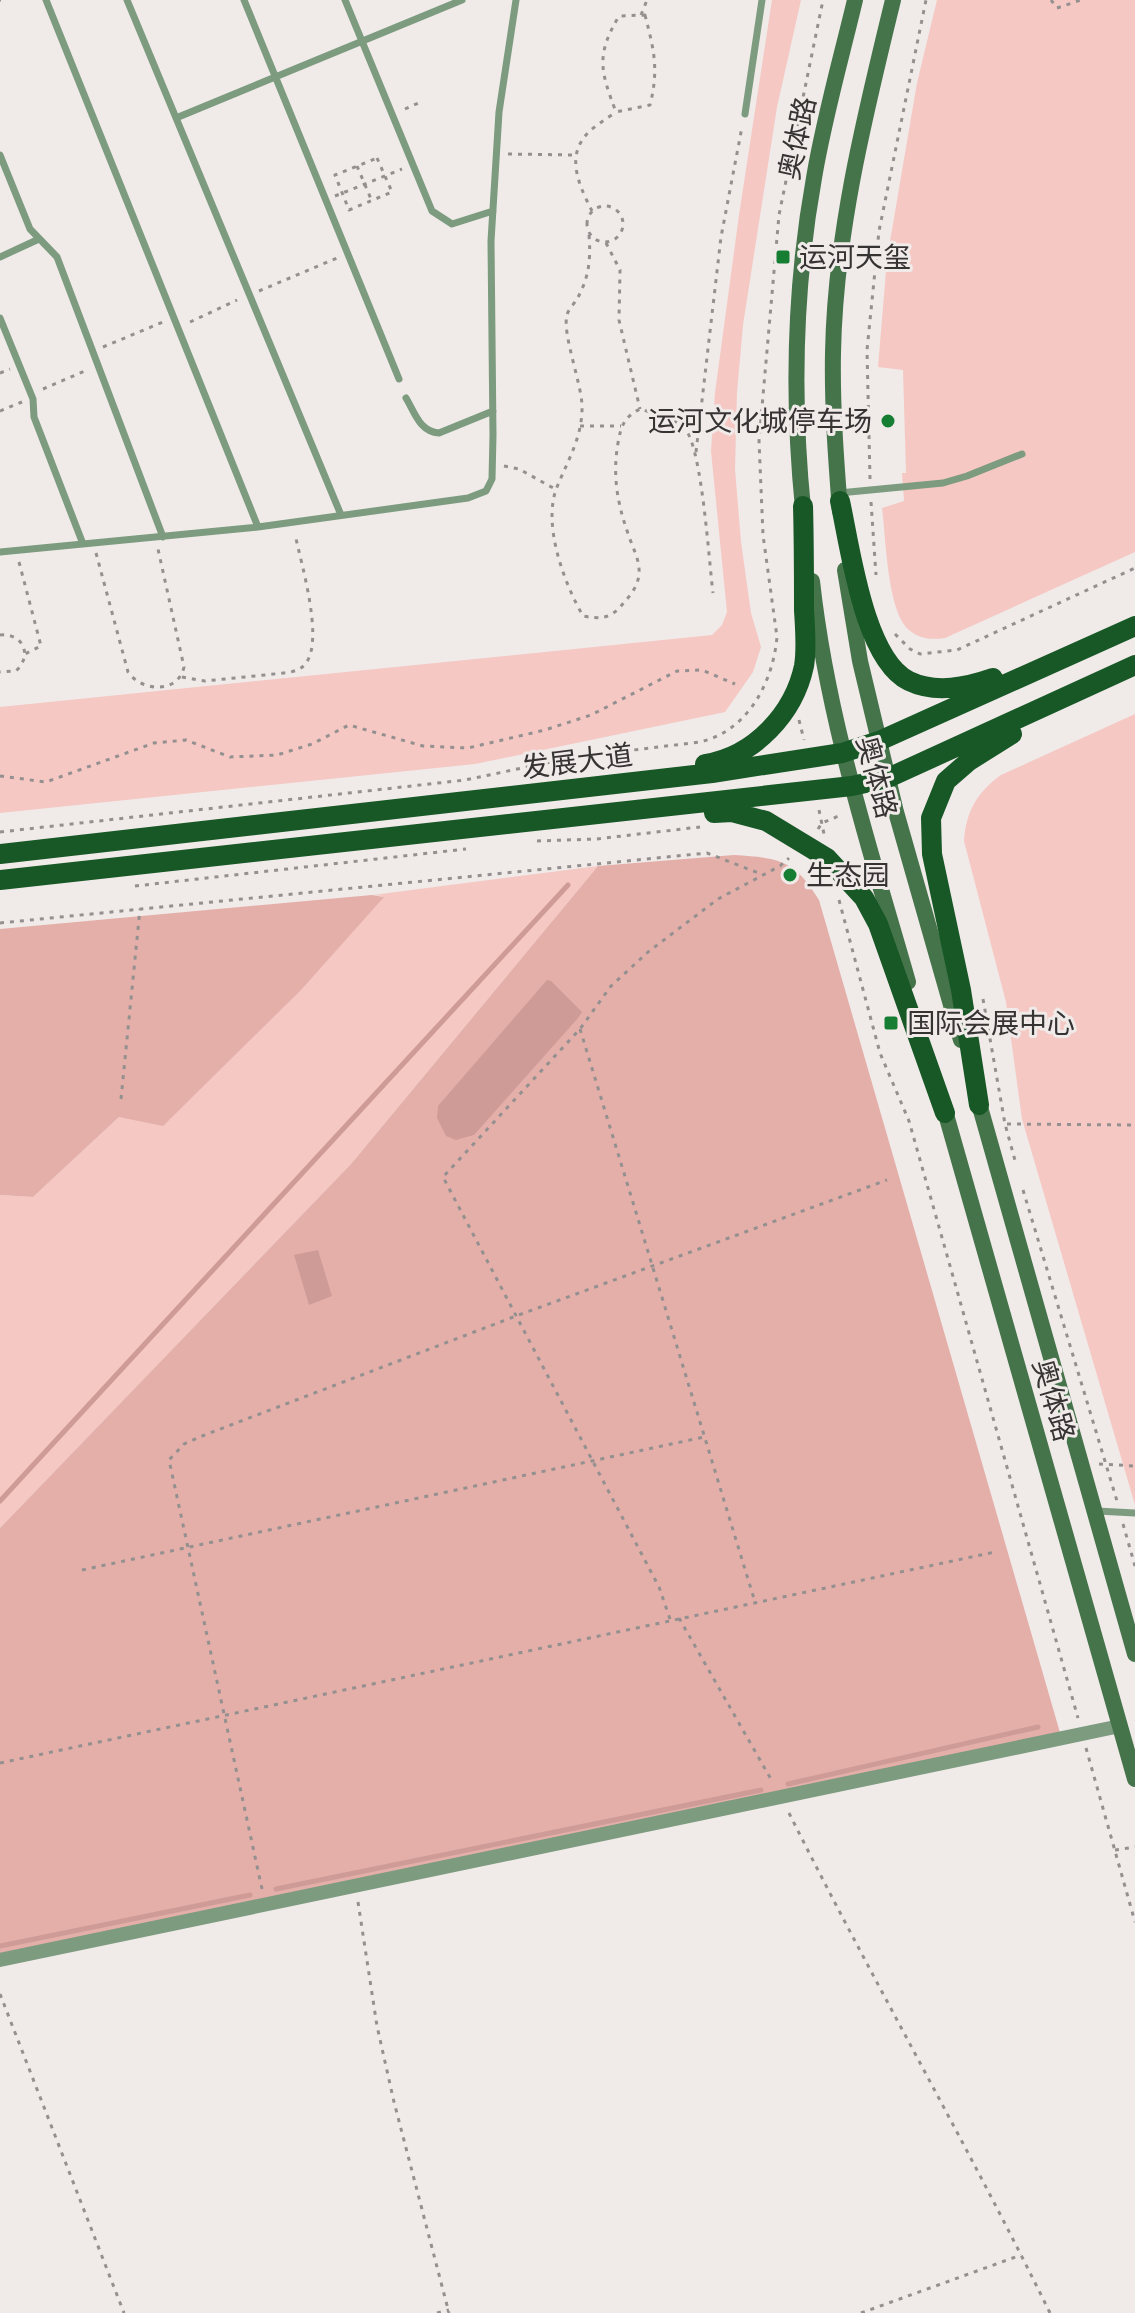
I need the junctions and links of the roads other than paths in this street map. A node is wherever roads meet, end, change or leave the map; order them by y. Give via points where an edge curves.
1 (46, 0) edge
2 (127, 0) edge
3 (244, 0) edge
4 (345, 0) edge
5 (461, 0) edge
6 (516, 0) edge
7 (762, 0) edge
8 (855, 0) edge
9 (893, 0) edge
10 (362, 41) junction
11 (275, 77) junction
12 (745, 114) road end
13 (176, 118) junction
14 (0, 155) edge
15 (493, 211) junction
16 (39, 239) junction
17 (0, 257) edge
18 (0, 318) edge
19 (399, 379) dead end
20 (406, 398) dead end
21 (493, 411) junction
22 (1022, 454) dead end
23 (839, 497) junction
24 (803, 506) junction
25 (341, 515) junction
26 (258, 527) junction
27 (159, 537) junction
28 (83, 544) junction
29 (0, 552) edge
30 (1135, 626) edge
31 (1100, 642) junction
32 (1135, 665) edge
33 (1110, 677) junction
34 (879, 741) junction
35 (842, 753) junction
36 (888, 778) junction
37 (852, 786) junction
38 (497, 799) junction
39 (498, 827) junction
40 (0, 854) edge
41 (0, 880) edge
42 (979, 1105) junction
43 (945, 1113) junction
44 (1095, 1511) junction
45 (1135, 1513) edge
46 (1135, 1654) edge
47 (1120, 1726) junction
48 (1135, 1779) edge
49 (0, 1960) edge

1 - 26 lane
2 - 13 lane
3 - 11 lane
4 - 10 lane
5 - 10 lane
6 - 15 lane via 499,112
7 - 12 lane
8 - 24 main road, 奥体路 via 813,178 803,267 796,361
9 - 23 main road, 奥体路 via 846,215 837,291 833,353
10 - 11 lane
10 - 15 lane via 432,211 452,224
11 - 13 lane
11 - 19 lane
13 - 25 lane
14 - 16 lane
15 - 21 lane
16 - 17 lane
16 - 27 lane via 57,257
18 - 28 lane
20 - 21 lane via 430,433
21 - 25 lane via 492,479 486,491
22 - 23 lane via 954,481
23 - 31 main road via 866,617 879,649 907,680 947,689 976,684
23 - 34 main road, 奥体路 via 860,661
24 - 35 main road, 奥体路 via 817,627
24 - 38 main road via 804,663 794,698 772,728 748,748 718,762
25 - 26 lane
26 - 27 lane
27 - 28 lane
28 - 29 lane
30 - 31 main road, 发展大道
31 - 34 main road, 发展大道
32 - 33 main road, 发展大道
33 - 36 main road, 发展大道
33 - 42 main road via 969,761 946,781 931,818 932,854
34 - 35 main road, 发展大道
34 - 36 main road, 奥体路
35 - 37 main road, 奥体路
35 - 38 main road, 发展大道
36 - 37 main road, 发展大道
36 - 42 main road, 奥体路
37 - 39 main road, 发展大道
37 - 43 main road, 奥体路
38 - 40 main road, 发展大道
39 - 41 main road, 发展大道
39 - 43 main road via 732,812 766,821 827,858 864,898 878,924
42 - 44 main road, 奥体路
43 - 47 main road, 奥体路
44 - 45 lane
44 - 46 main road, 奥体路
47 - 48 main road, 奥体路
47 - 49 street

